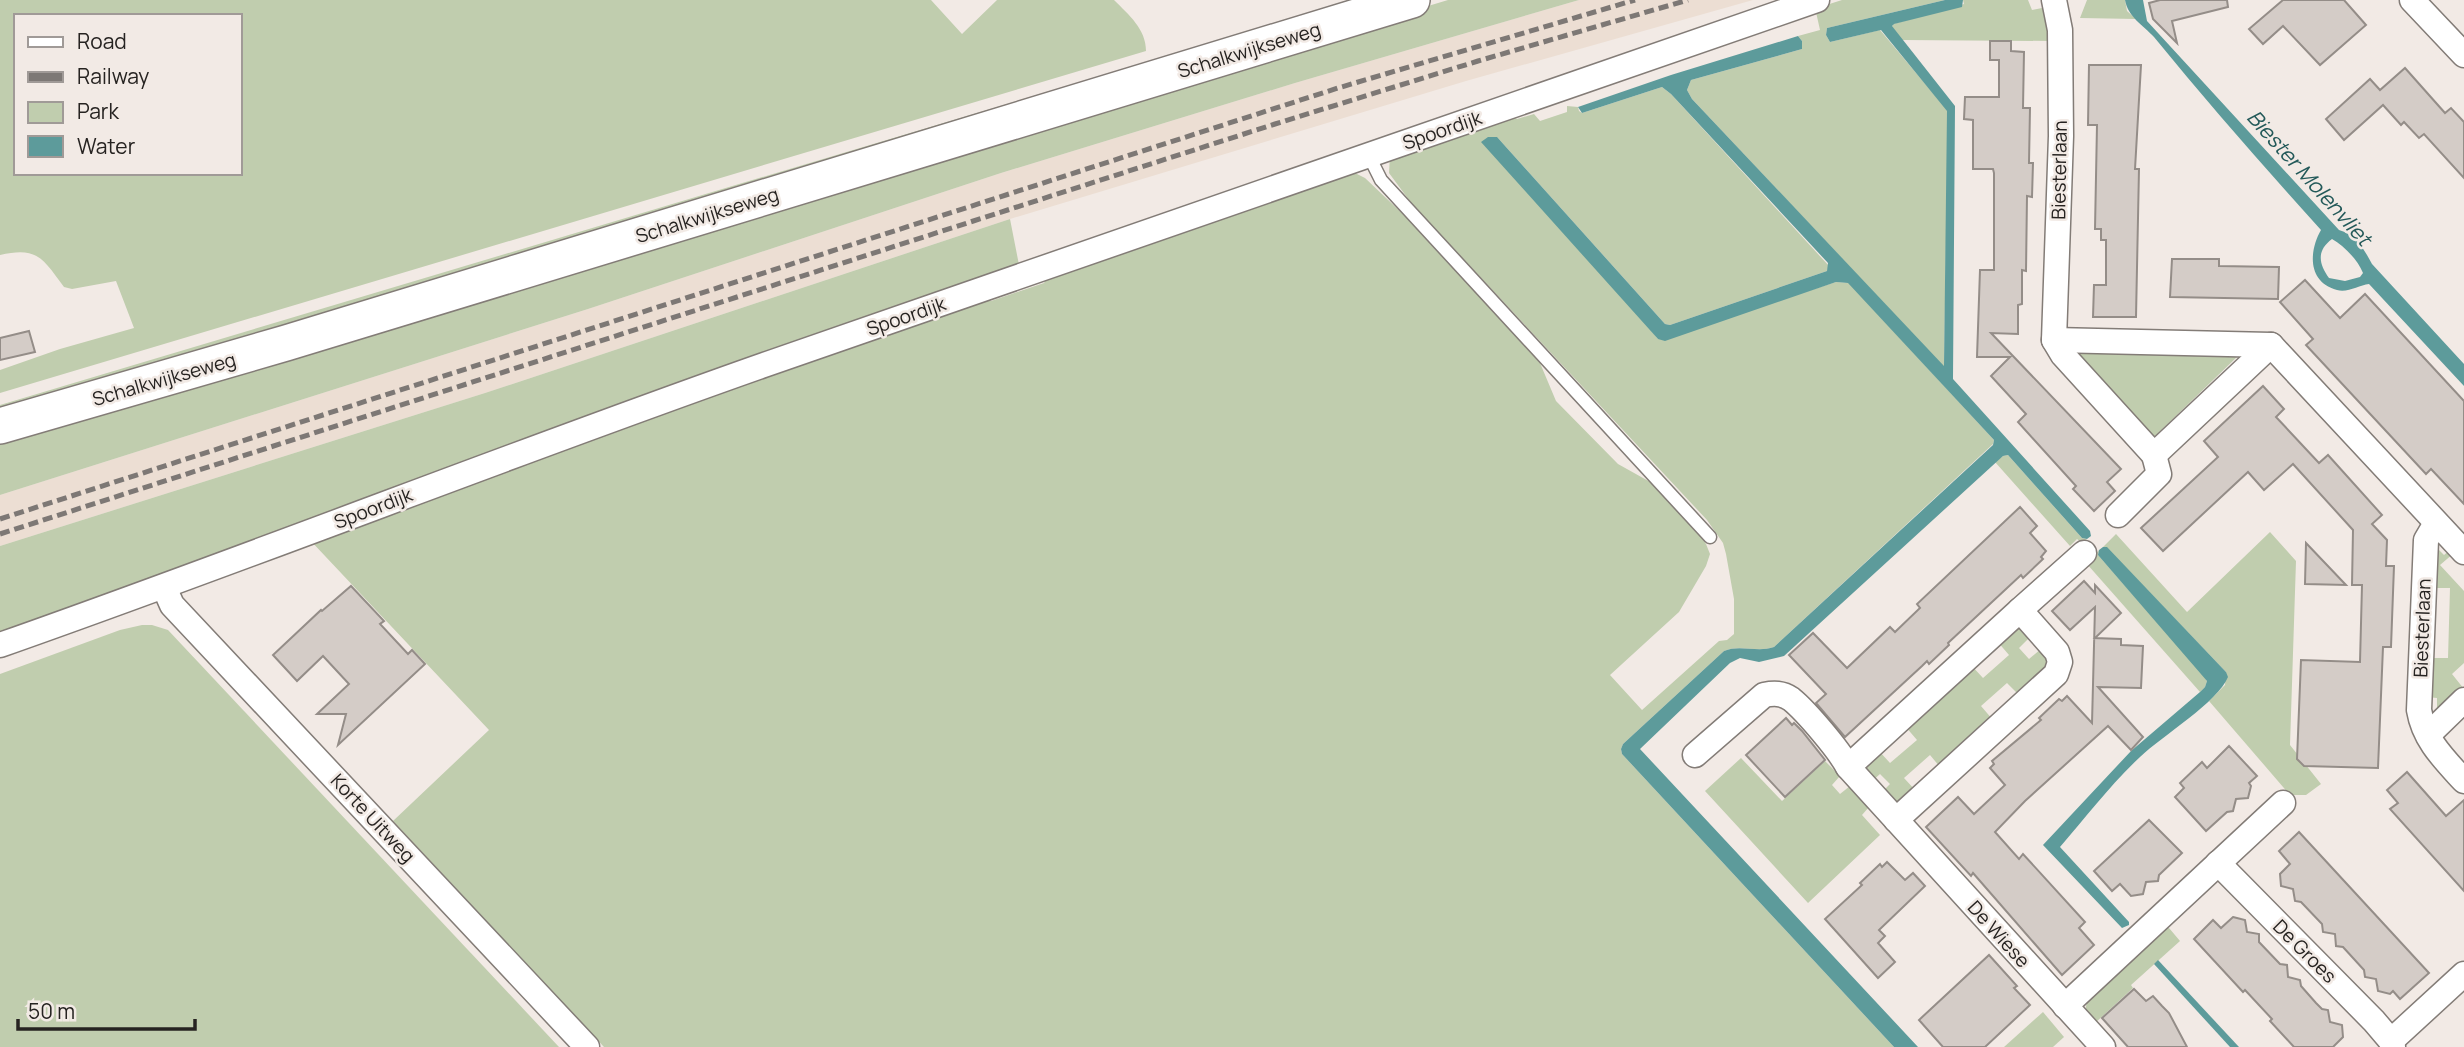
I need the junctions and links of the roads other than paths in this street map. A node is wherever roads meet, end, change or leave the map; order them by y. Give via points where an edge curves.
1 (1412, 0) edge
2 (1817, 0) edge
3 (2054, 0) edge
4 (2412, 0) edge
5 (2460, 43) edge
6 (1369, 156) junction
7 (2054, 340) junction
8 (2271, 345) junction
9 (0, 426) edge
10 (2154, 454) junction
11 (2118, 515) dead end
12 (2436, 523) junction
13 (1710, 537) dead end
14 (2464, 552) edge
15 (2084, 553) dead end
16 (164, 587) junction
17 (2020, 610) junction
18 (0, 645) edge
19 (2464, 700) edge
20 (2428, 734) junction
21 (1695, 755) dead end
22 (1848, 768) junction
23 (2464, 781) edge
24 (2283, 803) dead end
25 (1896, 820) junction
26 (2218, 863) junction
27 (2464, 974) edge
28 (2065, 1006) junction
29 (2392, 1044) edge
30 (587, 1047) edge
31 (2103, 1047) edge

1 - 9 street, Schalkwijkseweg
2 - 6 street, Spoordijk
3 - 7 street, Biesterlaan via 2060,30 2061,123
4 - 5 street
6 - 13 lane via 1381,180
6 - 16 street, Spoordijk via 584,429
7 - 8 street
7 - 10 street
8 - 10 street
8 - 12 street
10 - 11 street via 2159,474
12 - 14 street
12 - 20 street, Biesterlaan via 2426,540 2420,683 2421,724
15 - 17 street
16 - 18 street, Spoordijk
16 - 30 street, Korte Uitweg via 172,605
17 - 22 street
17 - 25 street via 2057,652 2056,674
19 - 20 street
20 - 23 street, Biesterlaan via 2432,747
21 - 22 street, De Wiese via 1754,702 1777,693 1790,698
22 - 25 street, De Wiese
24 - 26 street
25 - 28 street, De Wiese
26 - 28 street
26 - 29 street, De Groes
27 - 29 street, De Groes
28 - 31 street, De Wiese

